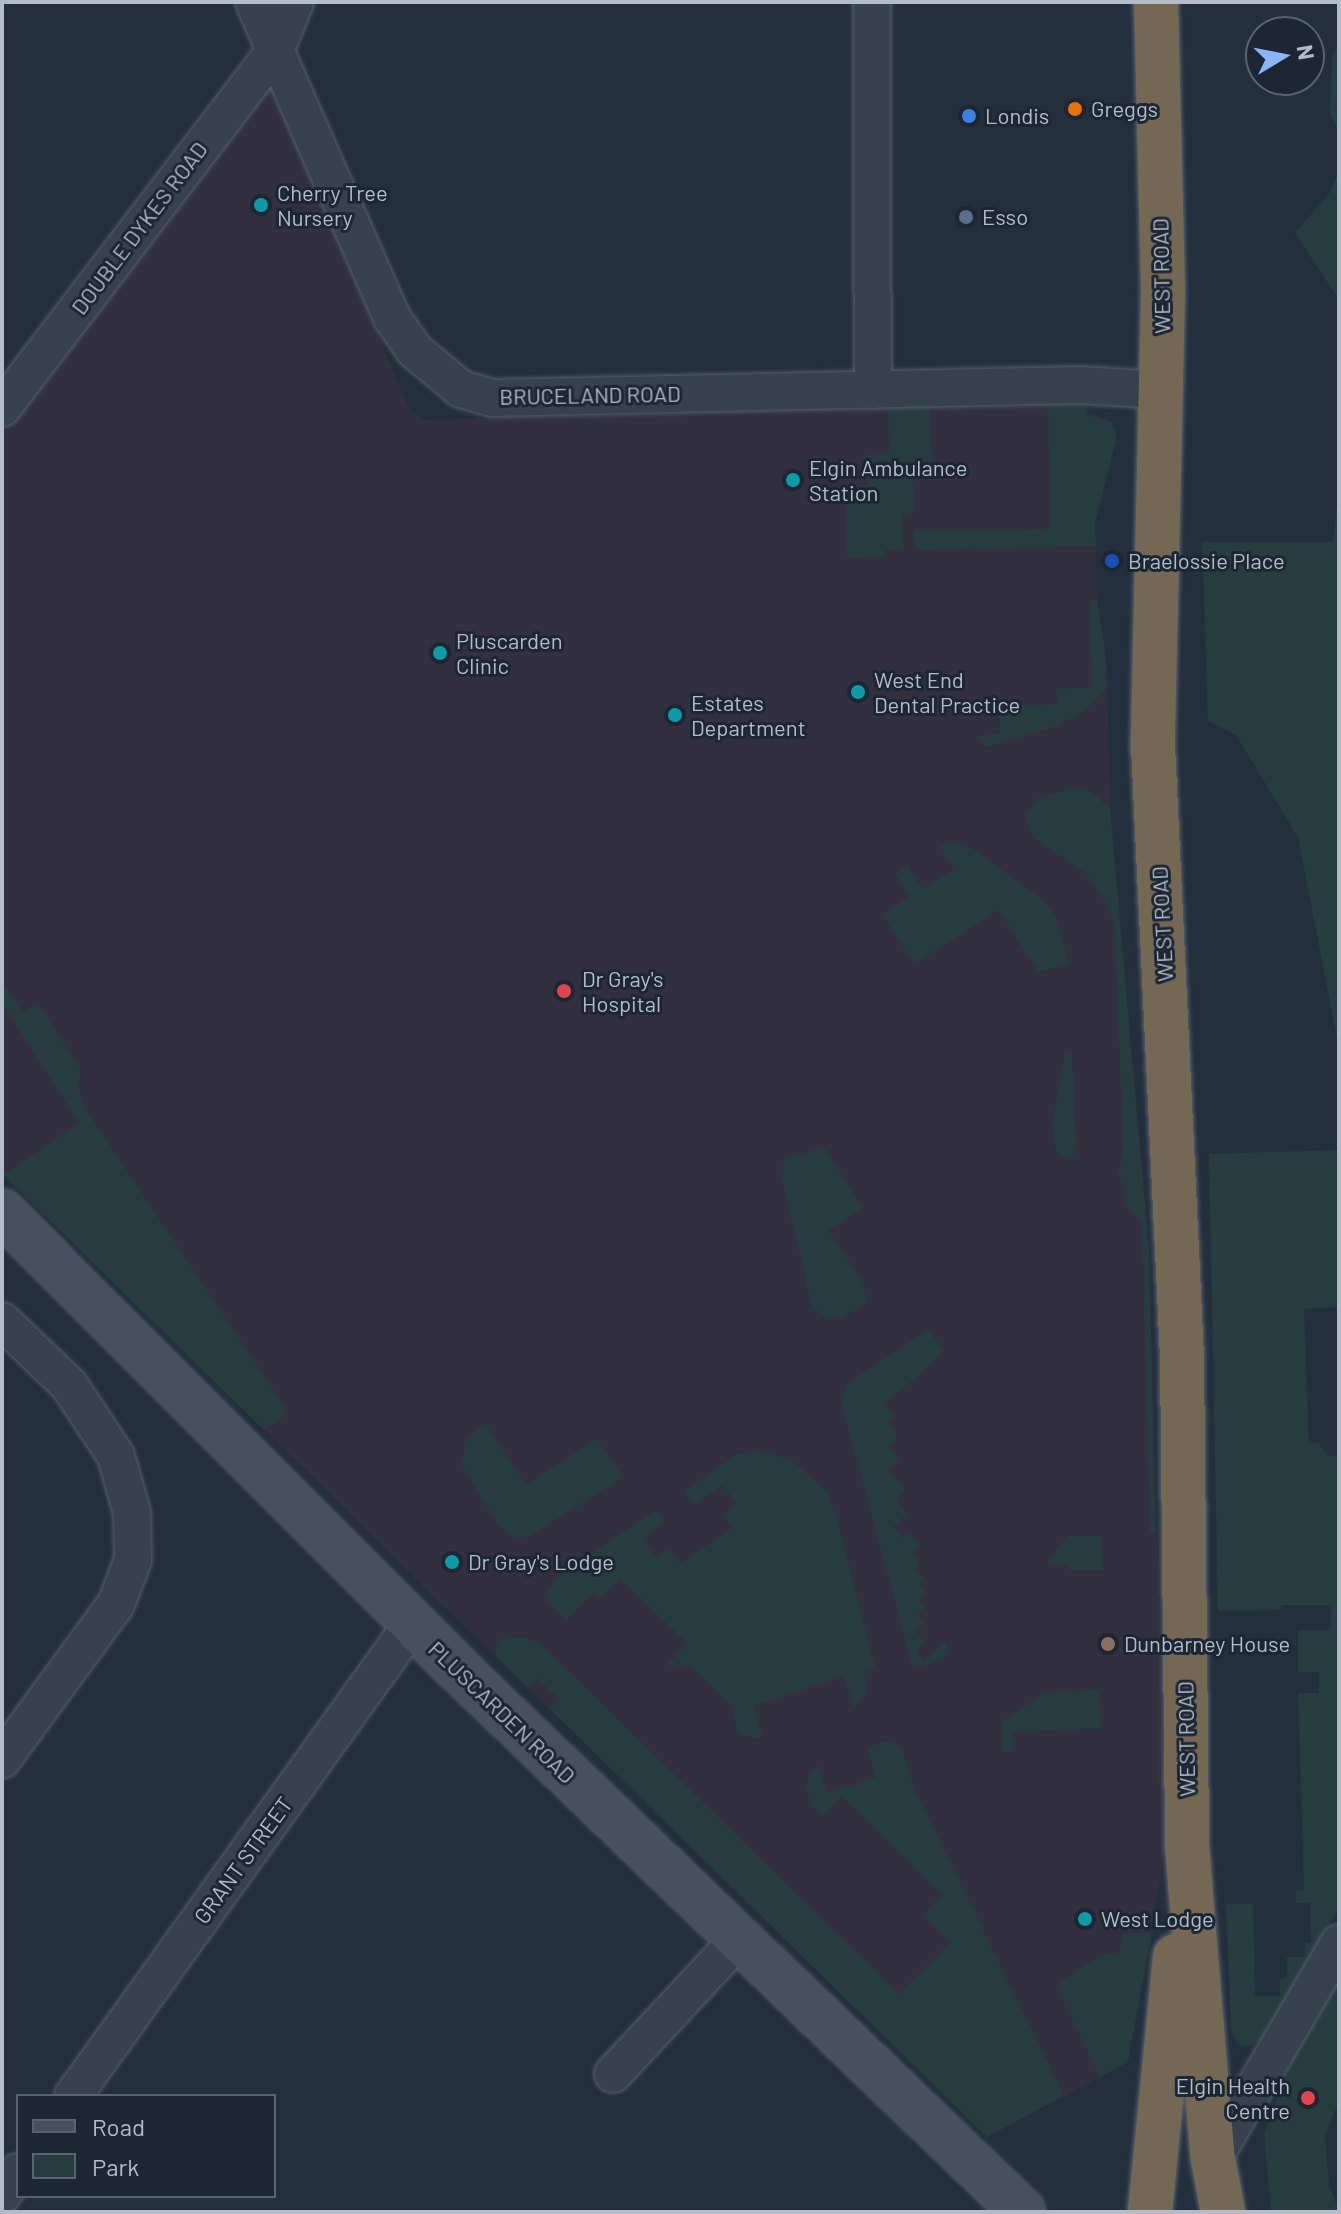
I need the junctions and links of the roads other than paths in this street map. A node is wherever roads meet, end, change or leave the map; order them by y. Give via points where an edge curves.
1 (254, 2) edge
2 (295, 2) edge
3 (872, 2) edge
4 (1156, 2) edge
5 (276, 49) junction
6 (873, 390) junction
7 (1161, 390) junction
8 (2, 408) edge
9 (2, 1212) edge
10 (2, 1321) edge
11 (413, 1623) junction
12 (2, 1760) edge
13 (1187, 1846) junction
14 (737, 1941) junction
15 (1339, 1943) edge
16 (613, 2074) dead end
17 (74, 2094) edge
18 (1213, 2159) junction
19 (16, 2175) edge
20 (2, 2195) edge
21 (1023, 2210) edge
22 (1150, 2212) edge
23 (1223, 2212) edge

1 - 5 street, BRUCELAND ROAD
2 - 5 street
3 - 6 street
4 - 7 highway, WEST ROAD
5 - 6 street, BRUCELAND ROAD via 392,318 414,350 461,389 493,398
5 - 8 street, DOUBLE DYKES ROAD
6 - 7 street, BRUCELAND ROAD via 1080,385
7 - 13 highway, WEST ROAD via 1153,746 1182,1357
9 - 11 main road, PLUSCARDEN ROAD
10 - 12 street via 69,1385 116,1456 132,1513 133,1560 116,1604
11 - 14 main road, PLUSCARDEN ROAD
11 - 17 street, GRANT STREET
13 - 18 highway, WEST ROAD
13 - 22 highway, WEST ROAD
14 - 16 street
14 - 21 main road, PLUSCARDEN ROAD
15 - 18 street
18 - 23 highway, WEST ROAD
19 - 20 street

